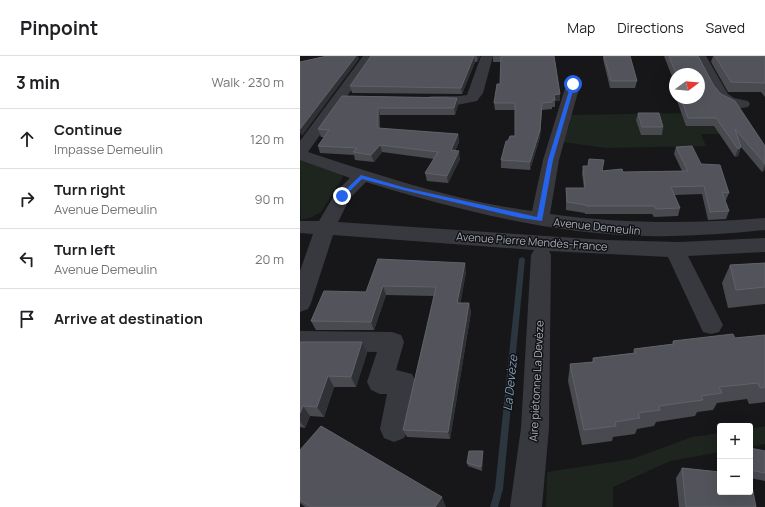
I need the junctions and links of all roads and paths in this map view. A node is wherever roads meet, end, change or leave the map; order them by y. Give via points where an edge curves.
1 (369, 56) edge
2 (487, 56) edge
3 (700, 56) edge
4 (573, 84) dead end
5 (338, 98) junction
6 (354, 99) edge
7 (417, 100) edge
8 (743, 104) dead end
9 (300, 153) edge
10 (361, 177) junction
11 (540, 219) junction
12 (765, 224) edge
13 (300, 227) edge
14 (325, 228) junction
15 (765, 244) edge
16 (675, 250) junction
17 (541, 255) dead end
18 (300, 303) edge
19 (711, 326) dead end
20 (300, 341) edge
21 (394, 428) dead end
22 (526, 507) edge

1 - 5 street
2 - 7 street via 476,93 472,98 457,101
3 - 8 street via 722,97 730,102
4 - 11 street via 551,160
5 - 6 street
5 - 9 street
9 - 10 street, Avenue Demeulin
10 - 11 street, Avenue Demeulin via 521,217
10 - 14 street via 342,196
11 - 12 street, Avenue Demeulin via 634,231 692,231
13 - 14 street, Avenue Pierre Mendès-France
14 - 16 street, Avenue Pierre Mendès-France via 360,228
14 - 18 street
15 - 16 street, Avenue Pierre Mendès-France
16 - 19 street
17 - 22 street, Aire piétonne La Devèze via 534,428
20 - 21 street via 392,342 380,382 403,382

